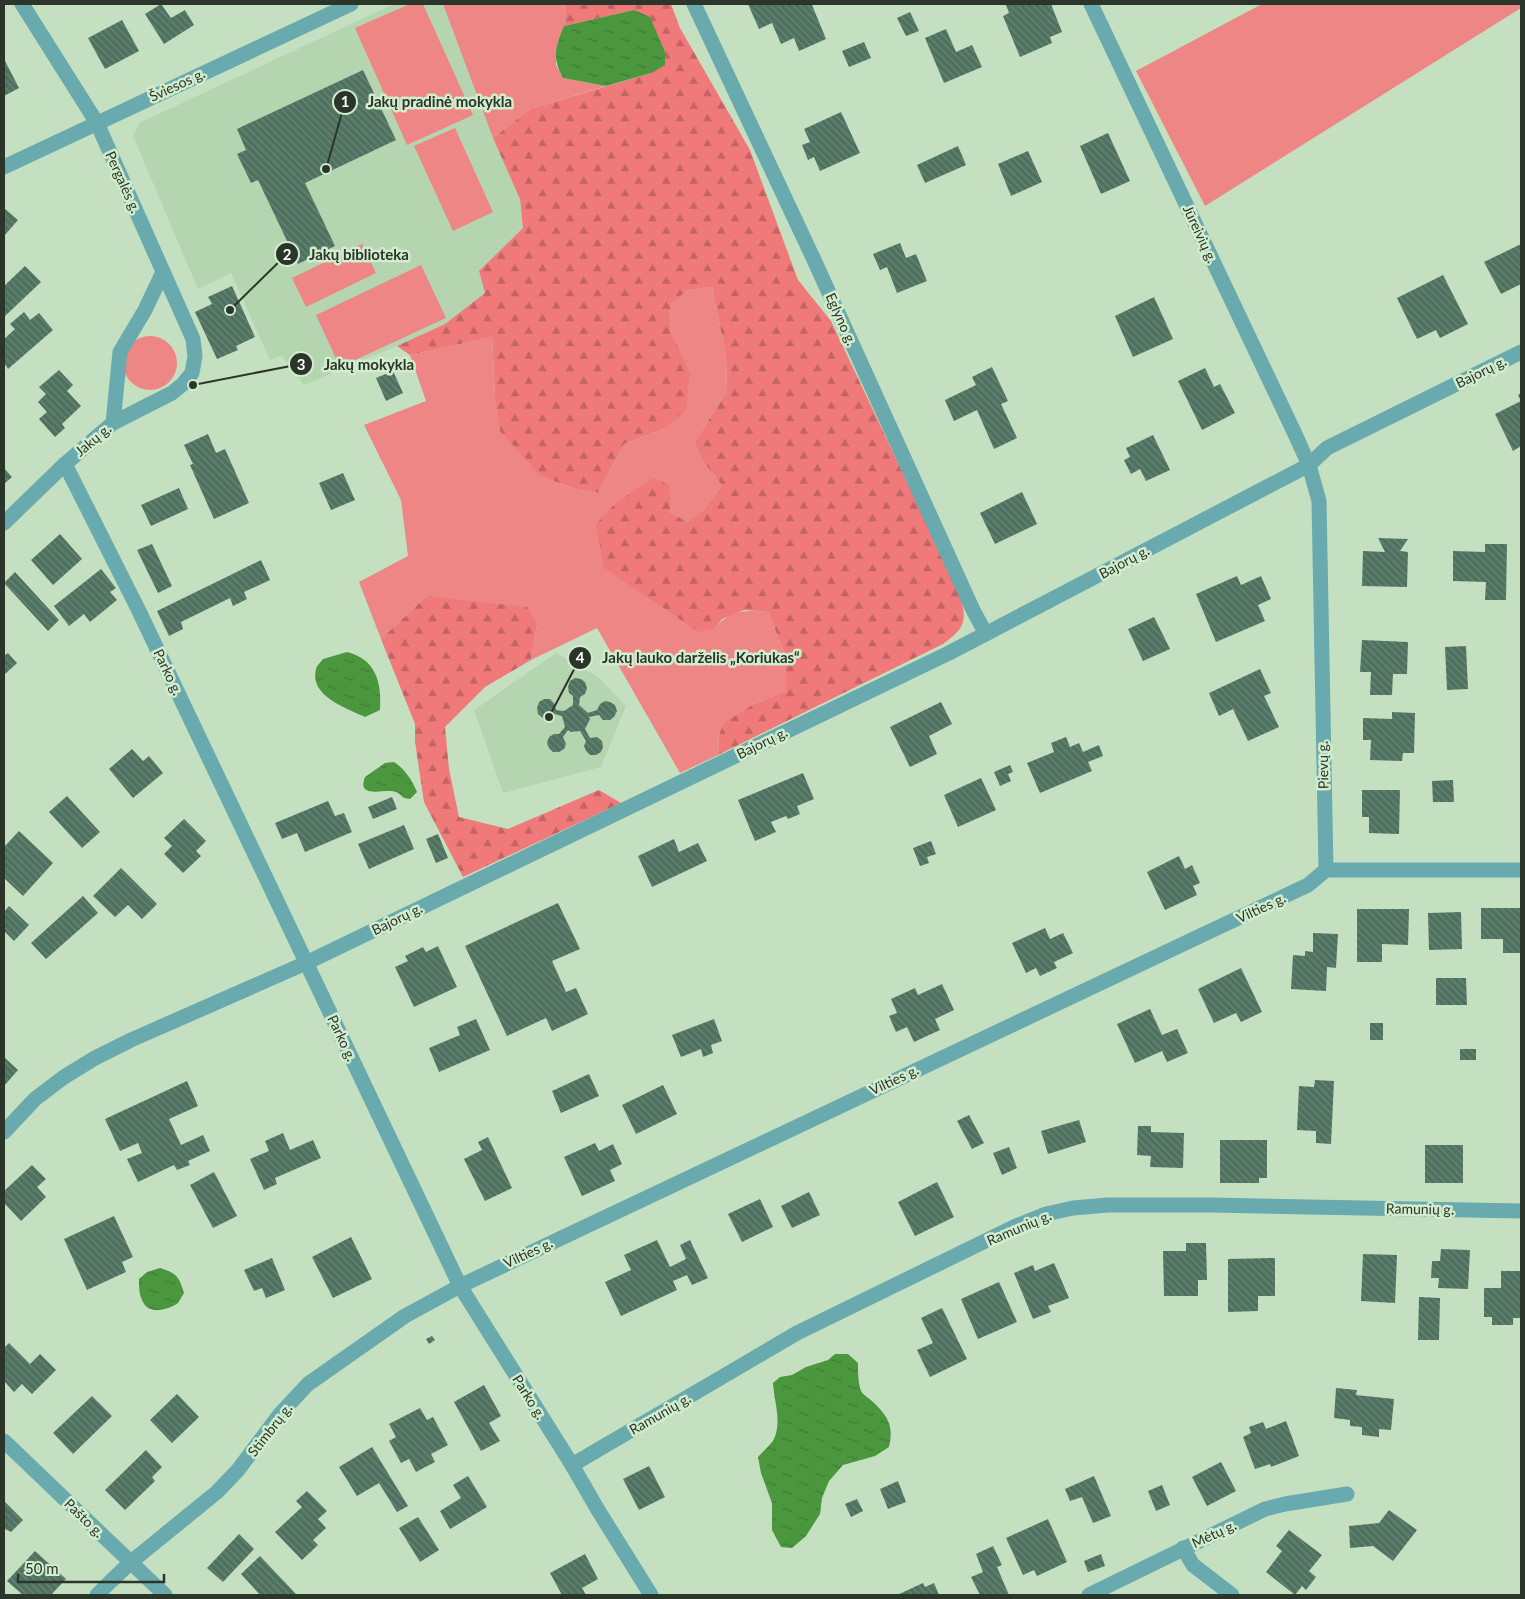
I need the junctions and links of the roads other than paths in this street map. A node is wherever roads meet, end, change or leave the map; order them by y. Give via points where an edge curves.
1 (22, 4) edge
2 (351, 4) edge
3 (694, 4) edge
4 (1091, 4) edge
5 (97, 123) junction
6 (4, 167) edge
7 (163, 272) junction
8 (1521, 352) edge
9 (192, 373) joint
10 (113, 422) junction
11 (65, 464) junction
12 (1309, 465) junction
13 (4, 523) edge
14 (986, 634) junction
15 (1326, 870) junction
16 (1521, 870) edge
17 (306, 962) junction
18 (4, 1132) edge
19 (1521, 1211) edge
20 (460, 1286) junction
21 (4, 1441) edge
22 (572, 1466) junction
23 (1347, 1494) dead end
24 (1183, 1548) junction
25 (131, 1562) junction
26 (97, 1595) edge
27 (164, 1595) edge
28 (650, 1595) edge
29 (1089, 1595) edge
30 (1232, 1595) edge

1 - 5 street, Pergalės g.
2 - 5 street, Šviesos g.
3 - 14 street, Eglyno g.
4 - 12 street, Jūreivių g.
5 - 6 street, Šviesos g.
5 - 7 street, Pergalės g.
7 - 9 street, Pergalės g. via 193,339
7 - 10 street via 120,352
8 - 12 street, Bajorų g. via 1328,448
9 - 10 street, Jakų g. via 172,393
10 - 11 street, Jakų g.
11 - 13 street, Jakų g.
11 - 17 street, Parko g. via 139,610
12 - 14 street, Bajorų g.
12 - 15 street, Pievų g. via 1319,501
14 - 17 street, Bajorų g.
15 - 16 street
15 - 20 street, Vilties g. via 1308,886
17 - 18 street, Bajorų g. via 95,1058 42,1094
17 - 20 street, Parko g.
19 - 22 street, Ramunių g. via 1108,1205 1046,1214 797,1333
20 - 22 street, Parko g.
20 - 25 street, Stimbrų g. via 405,1316 308,1384 280,1414 238,1470
21 - 25 street, Pašto g.
22 - 28 street, Parko g.
23 - 24 street, Mėtų g. via 1265,1509
24 - 29 street, Mėtų g.
24 - 30 street via 1193,1565
25 - 26 street, Stimbrų g.
25 - 27 street, Pašto g.

